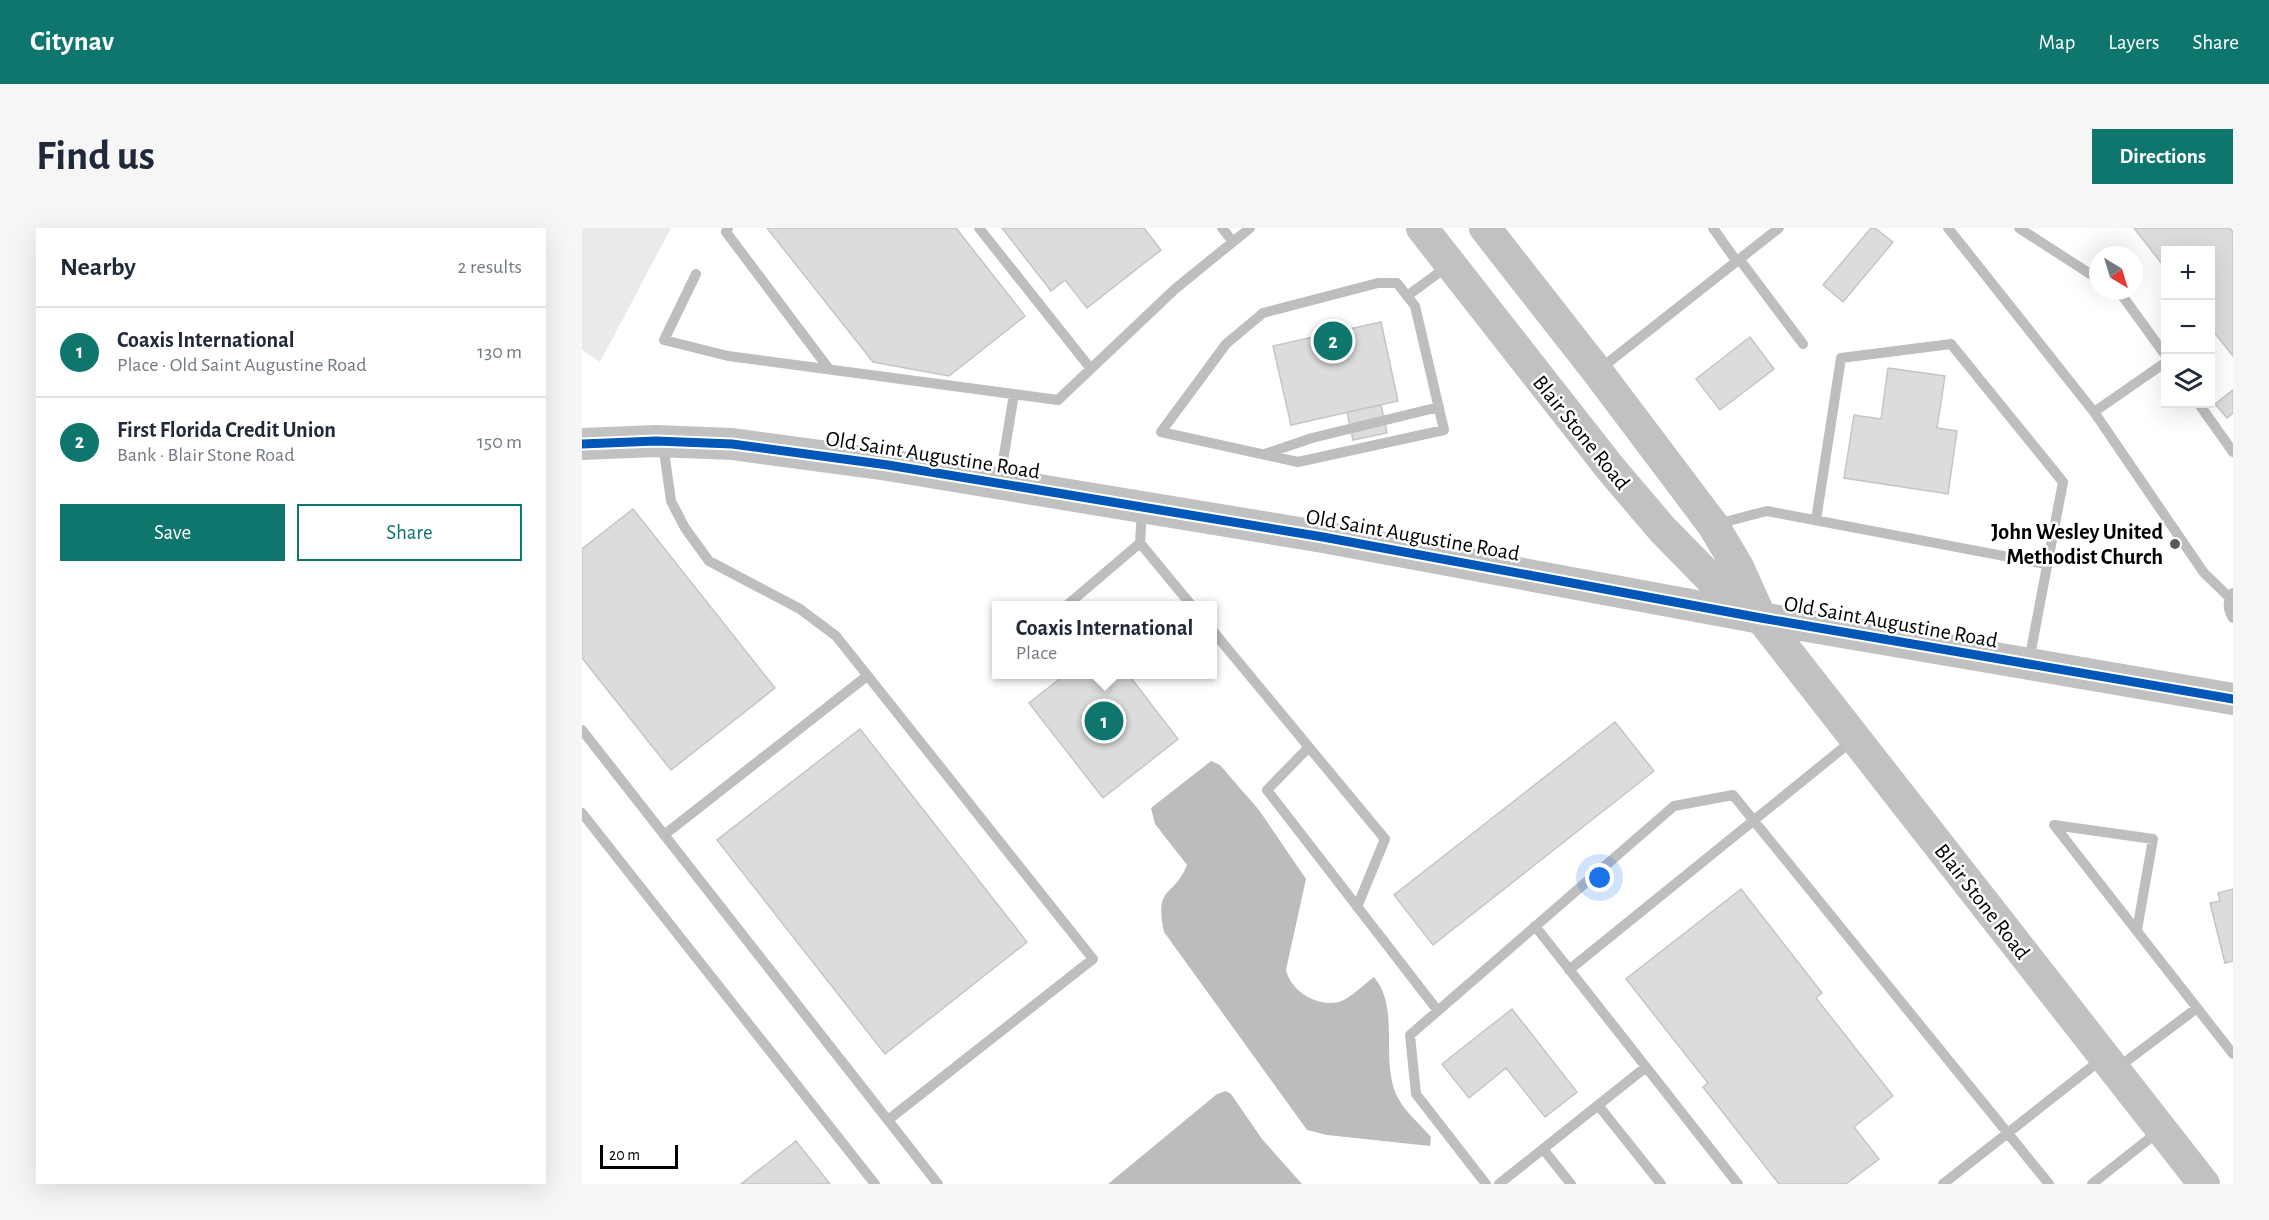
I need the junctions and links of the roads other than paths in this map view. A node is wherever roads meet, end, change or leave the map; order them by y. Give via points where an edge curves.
1 (728, 228) edge
2 (979, 228) edge
3 (1222, 228) edge
4 (1250, 228) edge
5 (1422, 228) edge
6 (1713, 228) edge
7 (1779, 228) edge
8 (1948, 228) edge
9 (2019, 228) edge
10 (1487, 231) edge
11 (1233, 242) junction
12 (1739, 261) junction
13 (1450, 264) junction
14 (2089, 273) edge
15 (696, 274) dead end
16 (1407, 296) junction
17 (2125, 300) edge
18 (1803, 344) dead end
19 (2165, 354) edge
20 (2161, 365) edge
21 (829, 369) junction
22 (1091, 369) junction
23 (1597, 370) junction
24 (1014, 394) junction
25 (1439, 407) junction
26 (2202, 408) edge
27 (2094, 412) junction
28 (663, 442) junction
29 (582, 444) edge
30 (2233, 452) edge
31 (1265, 454) junction
32 (999, 483) junction
33 (1142, 507) junction
34 (1816, 520) junction
35 (1713, 525) junction
36 (1140, 543) junction
37 (2046, 564) junction
38 (2231, 595) edge
39 (1072, 601) edge
40 (1188, 601) edge
41 (1761, 618) junction
42 (2233, 618) edge
43 (1217, 636) edge
44 (2028, 664) junction
45 (867, 676) junction
46 (2233, 699) edge
47 (582, 730) edge
48 (1855, 738) junction
49 (1309, 747) junction
50 (582, 813) edge
51 (1754, 820) junction
52 (664, 835) junction
53 (1357, 907) junction
54 (1535, 926) junction
55 (2137, 930) junction
56 (1569, 970) junction
57 (2197, 1008) junction
58 (1438, 1011) junction
59 (2233, 1054) edge
60 (2110, 1063) junction
61 (1646, 1067) junction
62 (1598, 1105) junction
63 (888, 1120) junction
64 (2162, 1129) junction
65 (2008, 1133) junction
66 (1543, 1149) junction
67 (875, 1184) edge
68 (938, 1184) edge
69 (1486, 1184) edge
70 (1499, 1184) edge
71 (1571, 1184) edge
72 (1661, 1184) edge
73 (1738, 1184) edge
74 (1943, 1184) edge
75 (2049, 1184) edge
76 (2092, 1184) edge
77 (2204, 1184) edge

1 - 21 lane via 726,232
2 - 22 lane
3 - 11 lane
4 - 11 lane
5 - 13 main road, Blair Stone Road
6 - 12 lane
7 - 12 lane
8 - 27 lane
9 - 14 lane
10 - 13 main road
10 - 23 main road, Blair Stone Road
11 - 22 lane via 1175,289
12 - 18 lane
12 - 23 lane
13 - 16 lane
13 - 41 main road, Blair Stone Road via 1662,529 1710,578
15 - 21 lane via 664,340 728,356
16 - 25 lane via 1415,306
16 - 31 lane via 1397,283 1378,283 1263,313 1226,344 1161,432
17 - 19 lane
20 - 27 lane
21 - 24 lane
22 - 24 lane via 1058,400
23 - 35 main road, Blair Stone Road
24 - 32 lane
25 - 31 lane via 1312,438
25 - 31 lane via 1444,430 1298,462
26 - 30 lane
27 - 38 lane via 2204,573
28 - 29 main road, Old Saint Augustine Road
28 - 32 main road, Old Saint Augustine Road via 732,444
28 - 45 lane via 671,501 709,561 800,609 836,636
32 - 33 main road, Old Saint Augustine Road
33 - 36 lane
33 - 41 main road, Old Saint Augustine Road
34 - 35 lane via 1767,511
34 - 37 lane
34 - 37 lane via 1841,358 1951,344 2063,482
35 - 41 main road, Blair Stone Road
36 - 39 lane
36 - 40 lane
37 - 44 lane
38 - 42 lane via 2228,611
41 - 44 main road, Old Saint Augustine Road
41 - 48 main road, Blair Stone Road
43 - 49 lane
44 - 46 main road, Old Saint Augustine Road
45 - 52 lane
45 - 63 lane via 1093,959
47 - 52 lane
48 - 51 lane
48 - 60 main road, Blair Stone Road
49 - 53 lane via 1385,839
49 - 53 lane via 1266,790
50 - 67 lane
51 - 54 lane via 1733,795 1674,806
51 - 56 lane
51 - 65 lane
52 - 63 lane
53 - 58 lane
54 - 56 lane
54 - 58 lane
55 - 55 lane via 2153,839 2054,825 2075,851
55 - 57 lane
56 - 61 lane
57 - 59 lane
57 - 60 lane
58 - 69 lane via 1410,1035 1416,1094
60 - 64 main road, Blair Stone Road
60 - 65 lane
61 - 62 lane
61 - 73 lane
62 - 66 lane
62 - 72 lane
63 - 68 lane
64 - 76 lane
64 - 77 main road, Blair Stone Road
65 - 74 lane
65 - 75 lane
66 - 70 lane
66 - 71 lane

